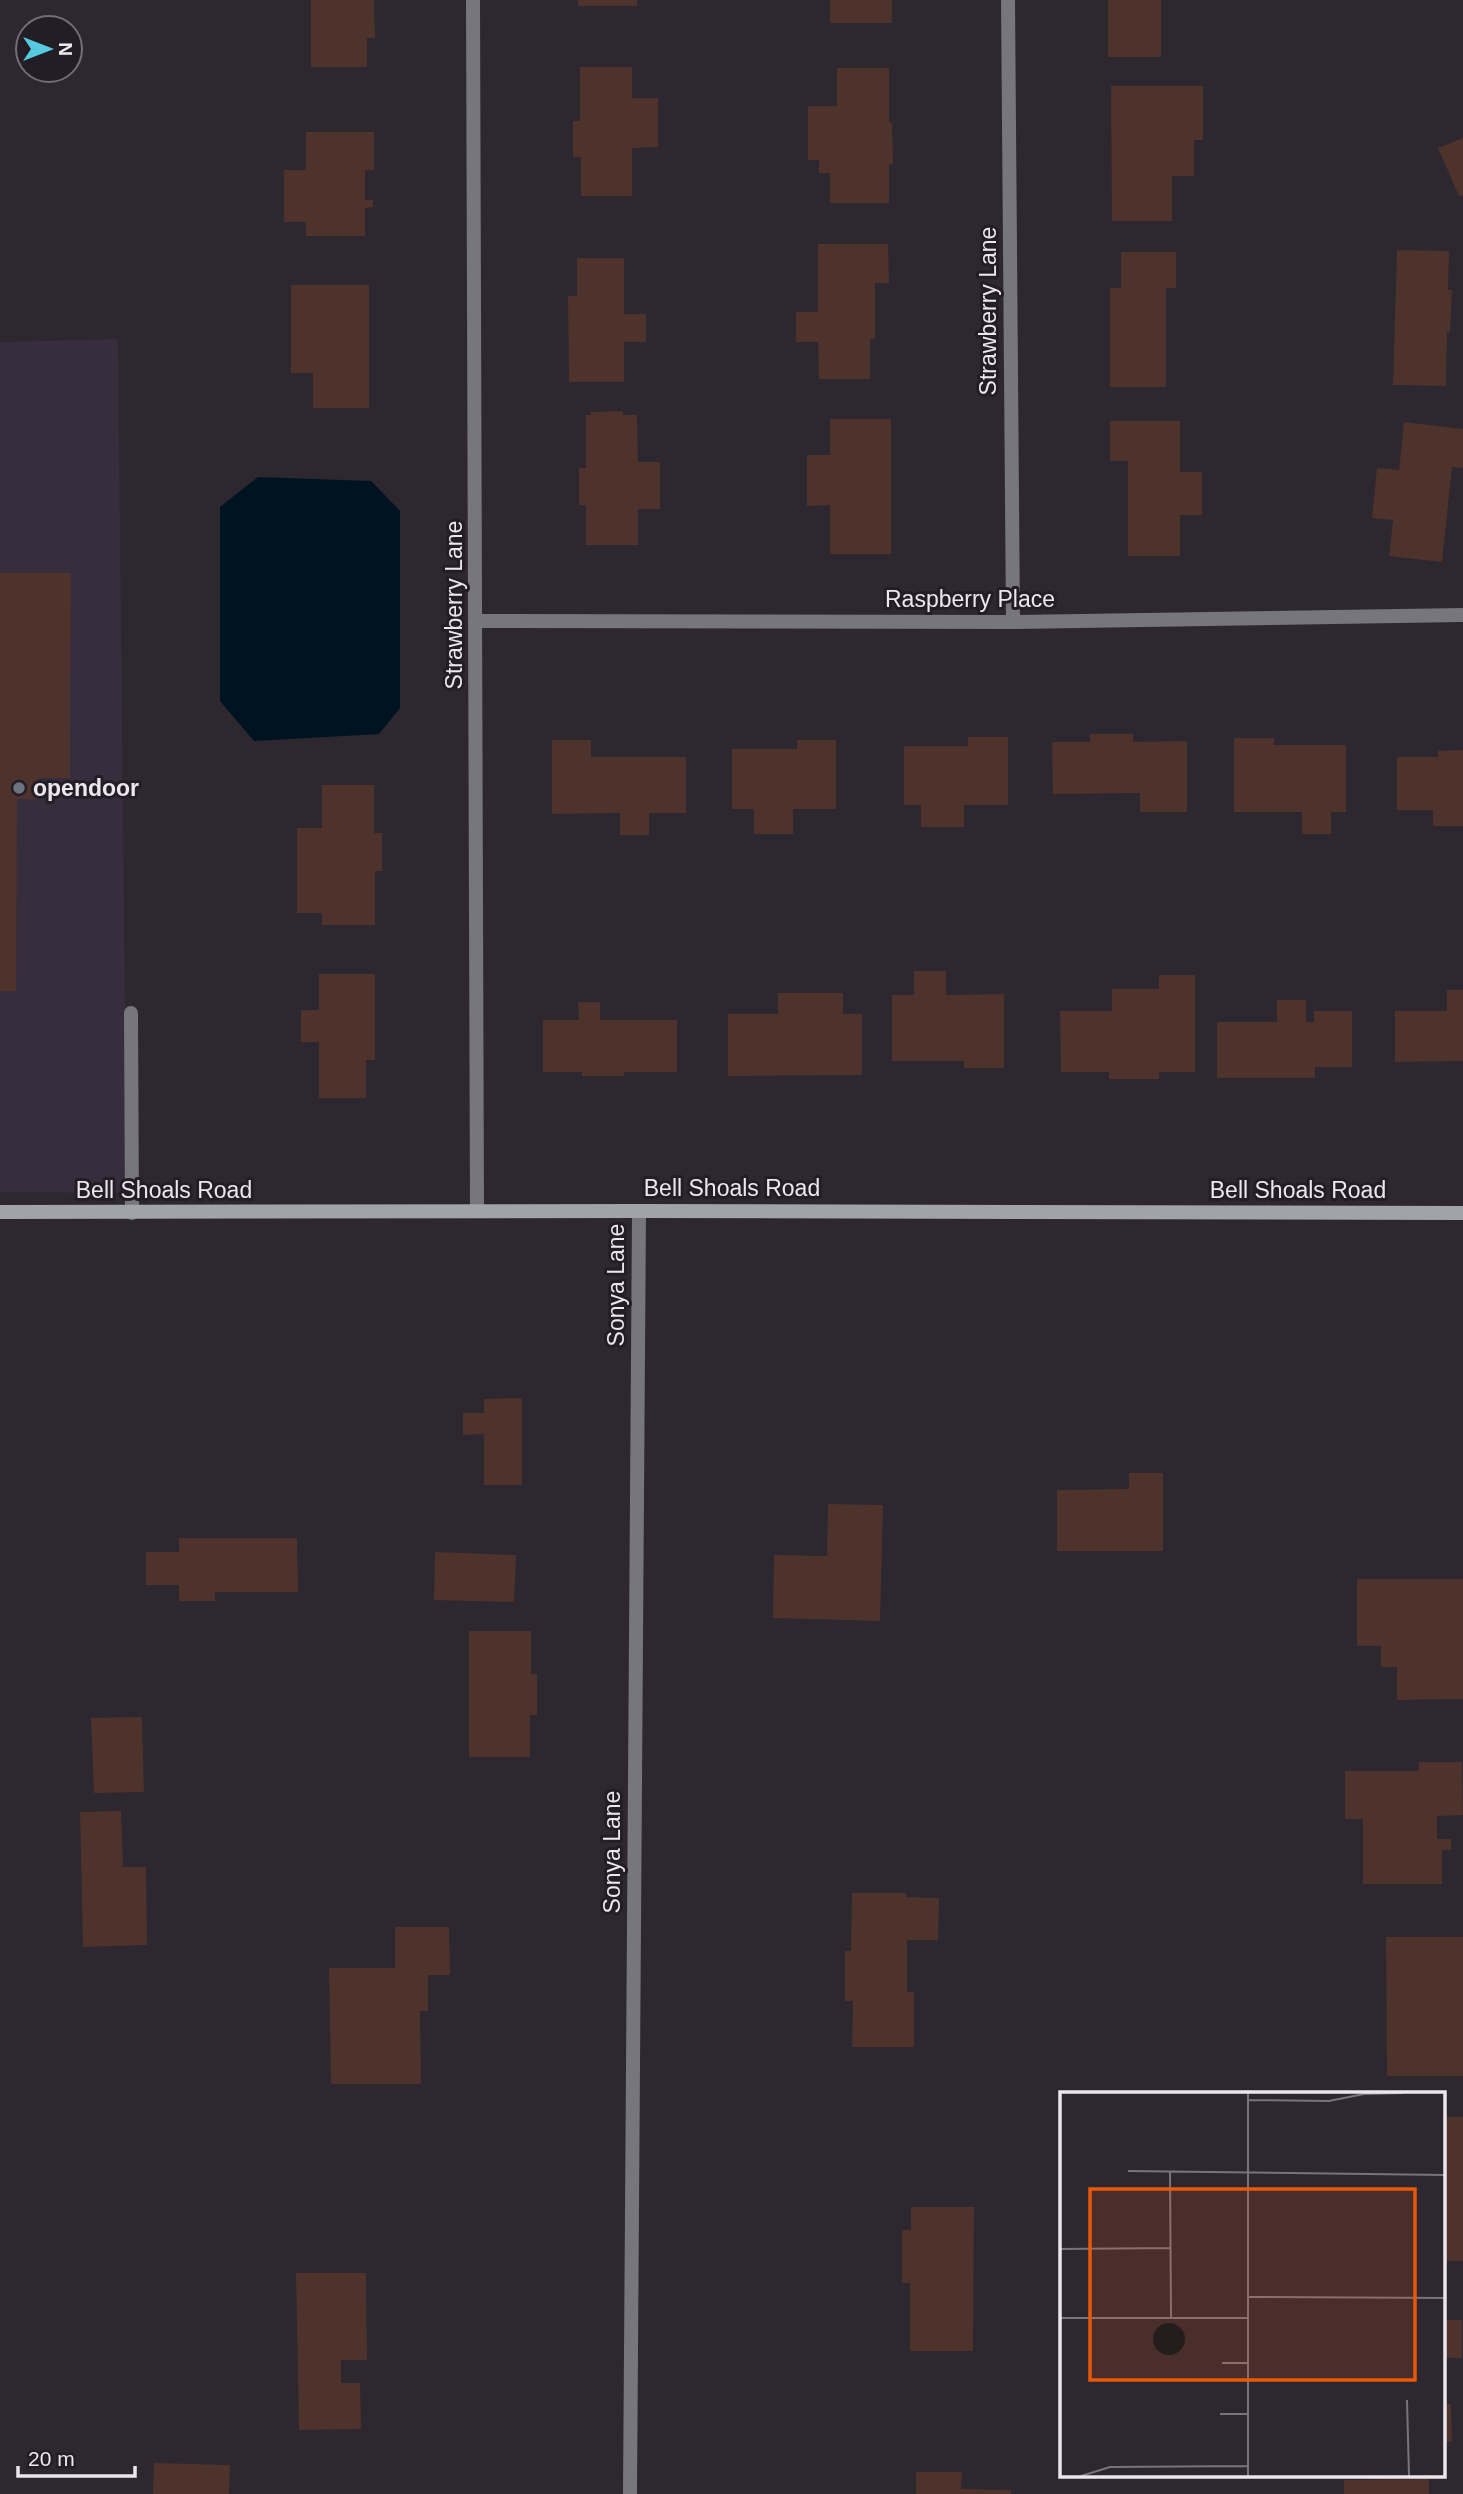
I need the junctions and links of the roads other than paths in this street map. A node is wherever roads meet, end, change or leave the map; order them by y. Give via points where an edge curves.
1 (473, 0) edge
2 (1008, 0) edge
3 (1463, 615) edge
4 (477, 621) junction
5 (1013, 622) junction
6 (131, 1013) dead end
7 (477, 1211) junction
8 (639, 1211) junction
9 (0, 1212) edge
10 (132, 1213) junction
11 (1463, 1213) edge
12 (630, 2494) edge

1 - 4 street, Strawberry Lane
2 - 5 street, Strawberry Lane
3 - 5 street, Raspberry Place
4 - 5 street, Raspberry Place
4 - 7 street, Strawberry Lane
6 - 10 street
7 - 8 main road, Bell Shoals Road
7 - 10 main road, Bell Shoals Road
8 - 11 main road, Bell Shoals Road
8 - 12 street, Sonya Lane
9 - 10 main road, Bell Shoals Road

